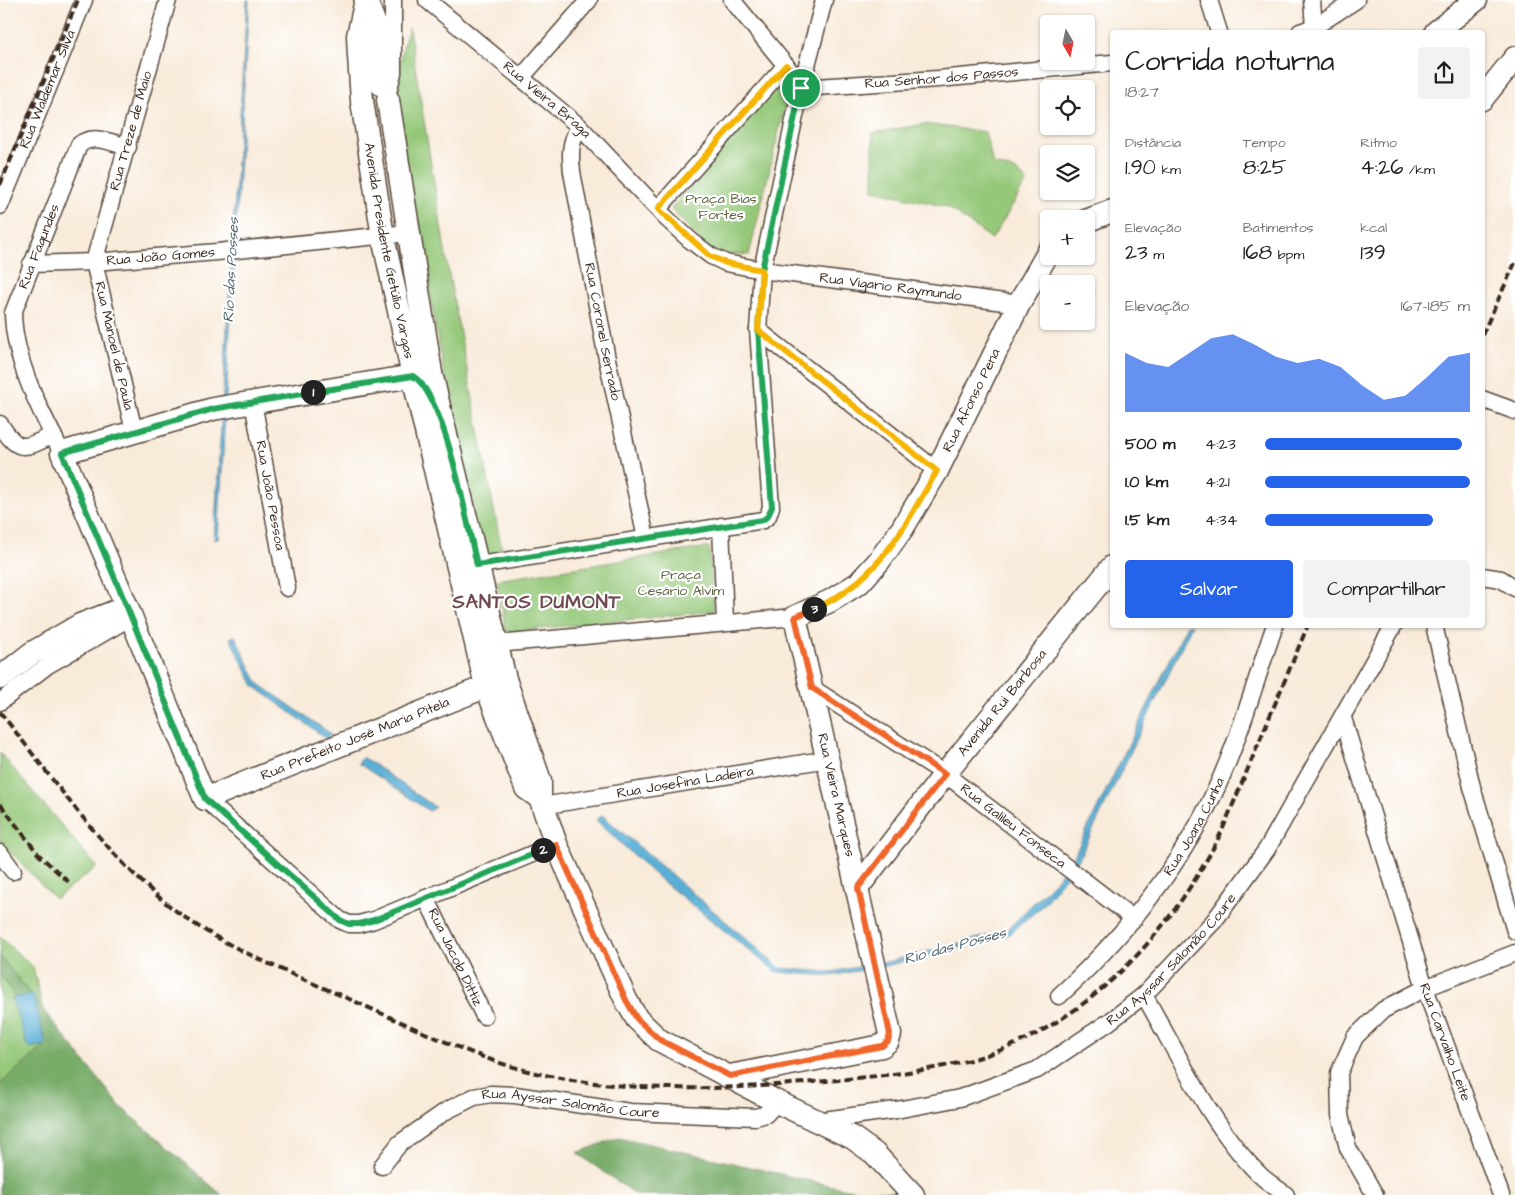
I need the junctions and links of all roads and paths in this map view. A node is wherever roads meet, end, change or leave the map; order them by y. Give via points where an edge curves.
1 (84, 0) edge
2 (168, 0) edge
3 (393, 0) edge
4 (427, 0) edge
5 (589, 0) edge
6 (732, 0) edge
7 (824, 0) edge
8 (1209, 0) edge
9 (1312, 0) edge
10 (1356, 0) edge
11 (1476, 0) edge
12 (1218, 30) edge
13 (1307, 30) edge
14 (1438, 30) edge
15 (1515, 58) edge
16 (1110, 63) edge
17 (786, 65) junction
18 (521, 78) junction
19 (801, 88) junction
20 (376, 94) junction
21 (1485, 95) edge
22 (580, 126) junction
23 (128, 147) junction
24 (0, 206) edge
25 (658, 209) junction
26 (1110, 212) edge
27 (1095, 218) edge
28 (408, 234) junction
29 (383, 237) junction
30 (94, 262) junction
31 (31, 264) junction
32 (1041, 265) edge
33 (762, 270) junction
34 (1019, 304) junction
35 (758, 330) junction
36 (413, 376) junction
37 (1485, 400) edge
38 (235, 405) junction
39 (1515, 411) edge
40 (0, 424) edge
41 (134, 431) junction
42 (57, 444) junction
43 (449, 447) junction
44 (937, 471) junction
45 (721, 526) junction
46 (646, 538) junction
47 (467, 567) junction
48 (1110, 569) edge
49 (1485, 576) edge
50 (287, 588) dead end
51 (1515, 588) edge
52 (129, 612) junction
53 (795, 617) junction
54 (725, 622) junction
55 (1274, 628) edge
56 (1392, 628) edge
57 (1435, 628) edge
58 (496, 644) junction
59 (0, 678) edge
60 (495, 683) junction
61 (812, 688) junction
62 (0, 702) edge
63 (1343, 718) junction
64 (828, 759) junction
65 (945, 774) junction
66 (205, 799) junction
67 (541, 802) junction
68 (556, 844) junction
69 (0, 853) edge
70 (13, 871) dead end
71 (858, 888) junction
72 (426, 898) junction
73 (1134, 919) junction
74 (1515, 931) edge
75 (1515, 953) edge
76 (1425, 988) junction
77 (1144, 995) junction
78 (1059, 996) dead end
79 (484, 1016) dead end
80 (730, 1076) junction
81 (777, 1102) junction
82 (817, 1121) junction
83 (382, 1166) dead end
84 (914, 1195) edge
85 (1286, 1195) edge
86 (1375, 1195) edge
87 (1501, 1195) edge

1 - 24 street, Rua Waldemar Silva
2 - 23 street, Rua Treze de Maio
3 - 20 street via 394,73
4 - 18 street, Rua Vieira Braga
5 - 18 street
6 - 17 street
7 - 19 street
8 - 12 street
9 - 13 street
10 - 13 street
11 - 14 main road
15 - 21 main road
16 - 19 street, Rua Senhor dos Passos
17 - 19 street
17 - 25 street
18 - 22 street, Rua Vieira Braga
19 - 33 street
20 - 28 main road, Avenida Presidente Getúlio Vargas
20 - 29 main road, Avenida Presidente Getúlio Vargas
22 - 25 street, Rua Vieira Braga
22 - 46 street, Rua Coronel Serrado via 570,146 572,172 607,359
23 - 30 street, Rua Treze de Maio
23 - 31 street, Rua Fagundes via 93,139 79,145
25 - 33 street via 710,256 726,263
26 - 27 main road
28 - 29 street, Rua João Gomes
28 - 43 main road, Avenida Presidente Getúlio Vargas via 431,373
29 - 30 street, Rua João Gomes
29 - 36 main road, Avenida Presidente Getúlio Vargas
30 - 31 street, Rua João Gomes
30 - 41 street, Rua Manoel de Paula
31 - 42 street, Rua Fagundes via 13,313 14,335 23,365
32 - 34 main road, Rua Afonso Pena
33 - 34 street, Rua Vigario Raymundo
33 - 35 street
34 - 44 main road, Rua Afonso Pena
35 - 44 street
35 - 45 street via 772,507 763,520
36 - 38 main road
36 - 43 main road via 427,390
36 - 47 main road, Avenida Presidente Getúlio Vargas
37 - 39 street
38 - 41 main road
38 - 50 street, Rua João Pessoa via 278,541
40 - 42 street via 11,441 19,446
41 - 42 main road
42 - 52 main road
43 - 47 main road, Avenida Presidente Getúlio Vargas
44 - 53 main road, Rua Afonso Pena via 902,529 859,583
45 - 46 street
45 - 54 street
46 - 47 street
47 - 58 main road, Avenida Presidente Getúlio Vargas
47 - 60 main road, Avenida Presidente Getúlio Vargas
48 - 65 main road, Avenida Rui Barbosa
49 - 51 street via 1501,579
52 - 59 main road via 80,625 32,653
52 - 62 street via 48,665
52 - 66 main road
53 - 54 street
53 - 61 main road, Rua Vieira Marques
54 - 58 street
55 - 73 street, Rua Joana Cunha via 1228,762 1202,816 1168,873
56 - 63 street, Rua Ayssar Salomão Coure
57 - 74 street via 1472,787
58 - 60 main road, Avenida Presidente Getúlio Vargas
60 - 66 main road, Rua Prefeito José Maria Pitela
60 - 67 main road, Avenida Presidente Getúlio Vargas via 526,788
61 - 64 main road, Rua Vieira Marques
61 - 65 street, Rua Galileu Fonseca
63 - 76 street
63 - 77 street, Rua Ayssar Salomão Coure via 1267,849 1214,921
64 - 67 street, Rua Josefina Ladeira
64 - 71 main road, Rua Vieira Marques
65 - 71 main road, Avenida Rui Barbosa
65 - 73 street, Rua Galileu Fonseca
66 - 72 street via 340,920 349,924 374,920
67 - 68 main road, Avenida Presidente Getúlio Vargas
68 - 72 street
68 - 80 main road, Avenida Presidente Getúlio Vargas via 637,1019 660,1040
69 - 70 street
71 - 80 main road, Rua Vieira Marques via 890,1034 888,1041 882,1046
72 - 79 street, Rua Jacob Dittiz
73 - 78 street, Rua Joana Cunha
75 - 76 street
76 - 86 street, Rua Carvalho Leite via 1383,1010 1355,1037 1339,1073 1340,1115 1348,1148
76 - 87 street, Rua Carvalho Leite
77 - 82 street, Rua Ayssar Salomão Coure via 1037,1070 960,1098
77 - 85 street via 1210,1109 1235,1145 1260,1174
80 - 81 main road, Avenida Presidente Getúlio Vargas
81 - 82 main road, Avenida Presidente Getúlio Vargas
81 - 83 street, Rua Ayssar Salomão Coure via 766,1114 756,1117 630,1112 491,1094 474,1097 446,1111 400,1144
82 - 84 main road, Avenida Presidente Getúlio Vargas via 853,1138 876,1154

